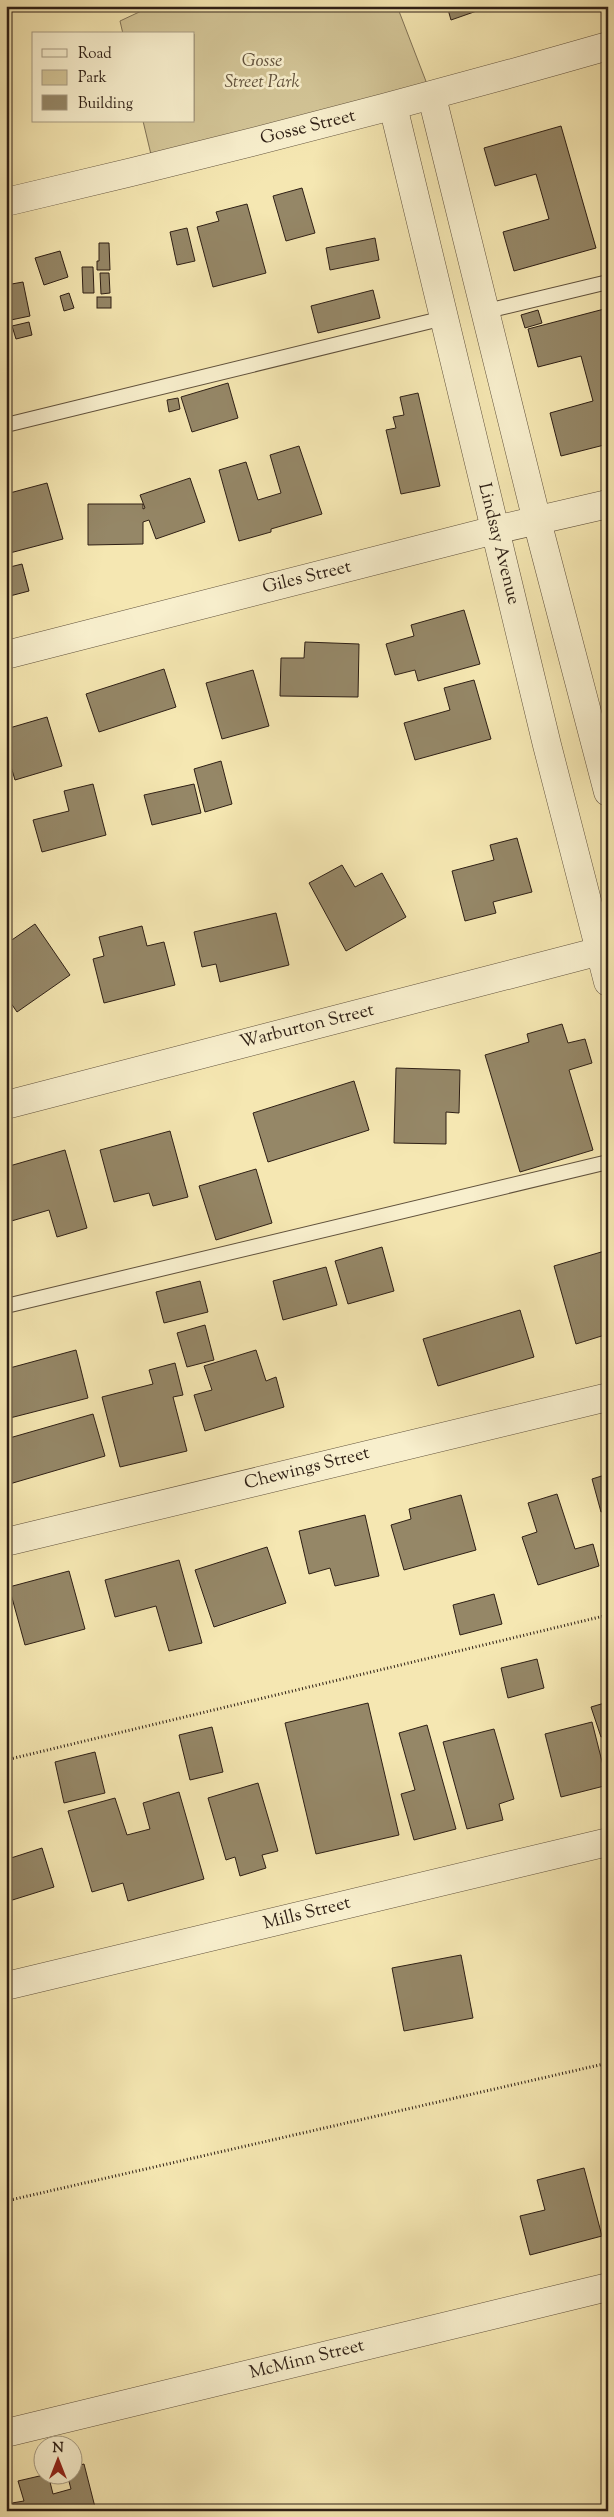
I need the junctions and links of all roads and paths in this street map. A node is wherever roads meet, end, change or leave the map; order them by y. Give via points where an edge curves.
1 (608, 46) edge
2 (432, 97) junction
3 (393, 106) junction
4 (6, 202) edge
5 (608, 282) edge
6 (487, 311) junction
7 (444, 318) junction
8 (6, 425) edge
9 (608, 504) edge
10 (537, 521) junction
11 (494, 530) junction
12 (6, 655) edge
13 (601, 731) edge
14 (608, 792) edge
15 (604, 950) edge
16 (608, 982) edge
17 (6, 1104) edge
18 (608, 1162) edge
19 (6, 1306) edge
20 (608, 1397) edge
21 (6, 1542) edge
22 (608, 1615) edge
23 (6, 1760) edge
24 (608, 1842) edge
25 (6, 1986) edge
26 (608, 2063) edge
27 (6, 2201) edge
28 (608, 2287) edge
29 (6, 2432) edge

1 - 2 street, Gosse Street
2 - 3 street, Gosse Street
2 - 6 street
3 - 4 street, Gosse Street
3 - 7 street, Lindsay Avenue
5 - 6 lane
6 - 10 street
7 - 8 lane
7 - 11 street, Lindsay Avenue
9 - 10 street, Giles Street
10 - 11 street, Giles Street
10 - 13 street
11 - 12 street, Giles Street
11 - 15 street, Lindsay Avenue
13 - 14 street
15 - 16 street, Lindsay Avenue
15 - 17 street, Warburton Street
18 - 19 lane
20 - 21 street, Chewings Street
22 - 23 path
24 - 25 street, Mills Street
26 - 27 path
28 - 29 street, McMinn Street

